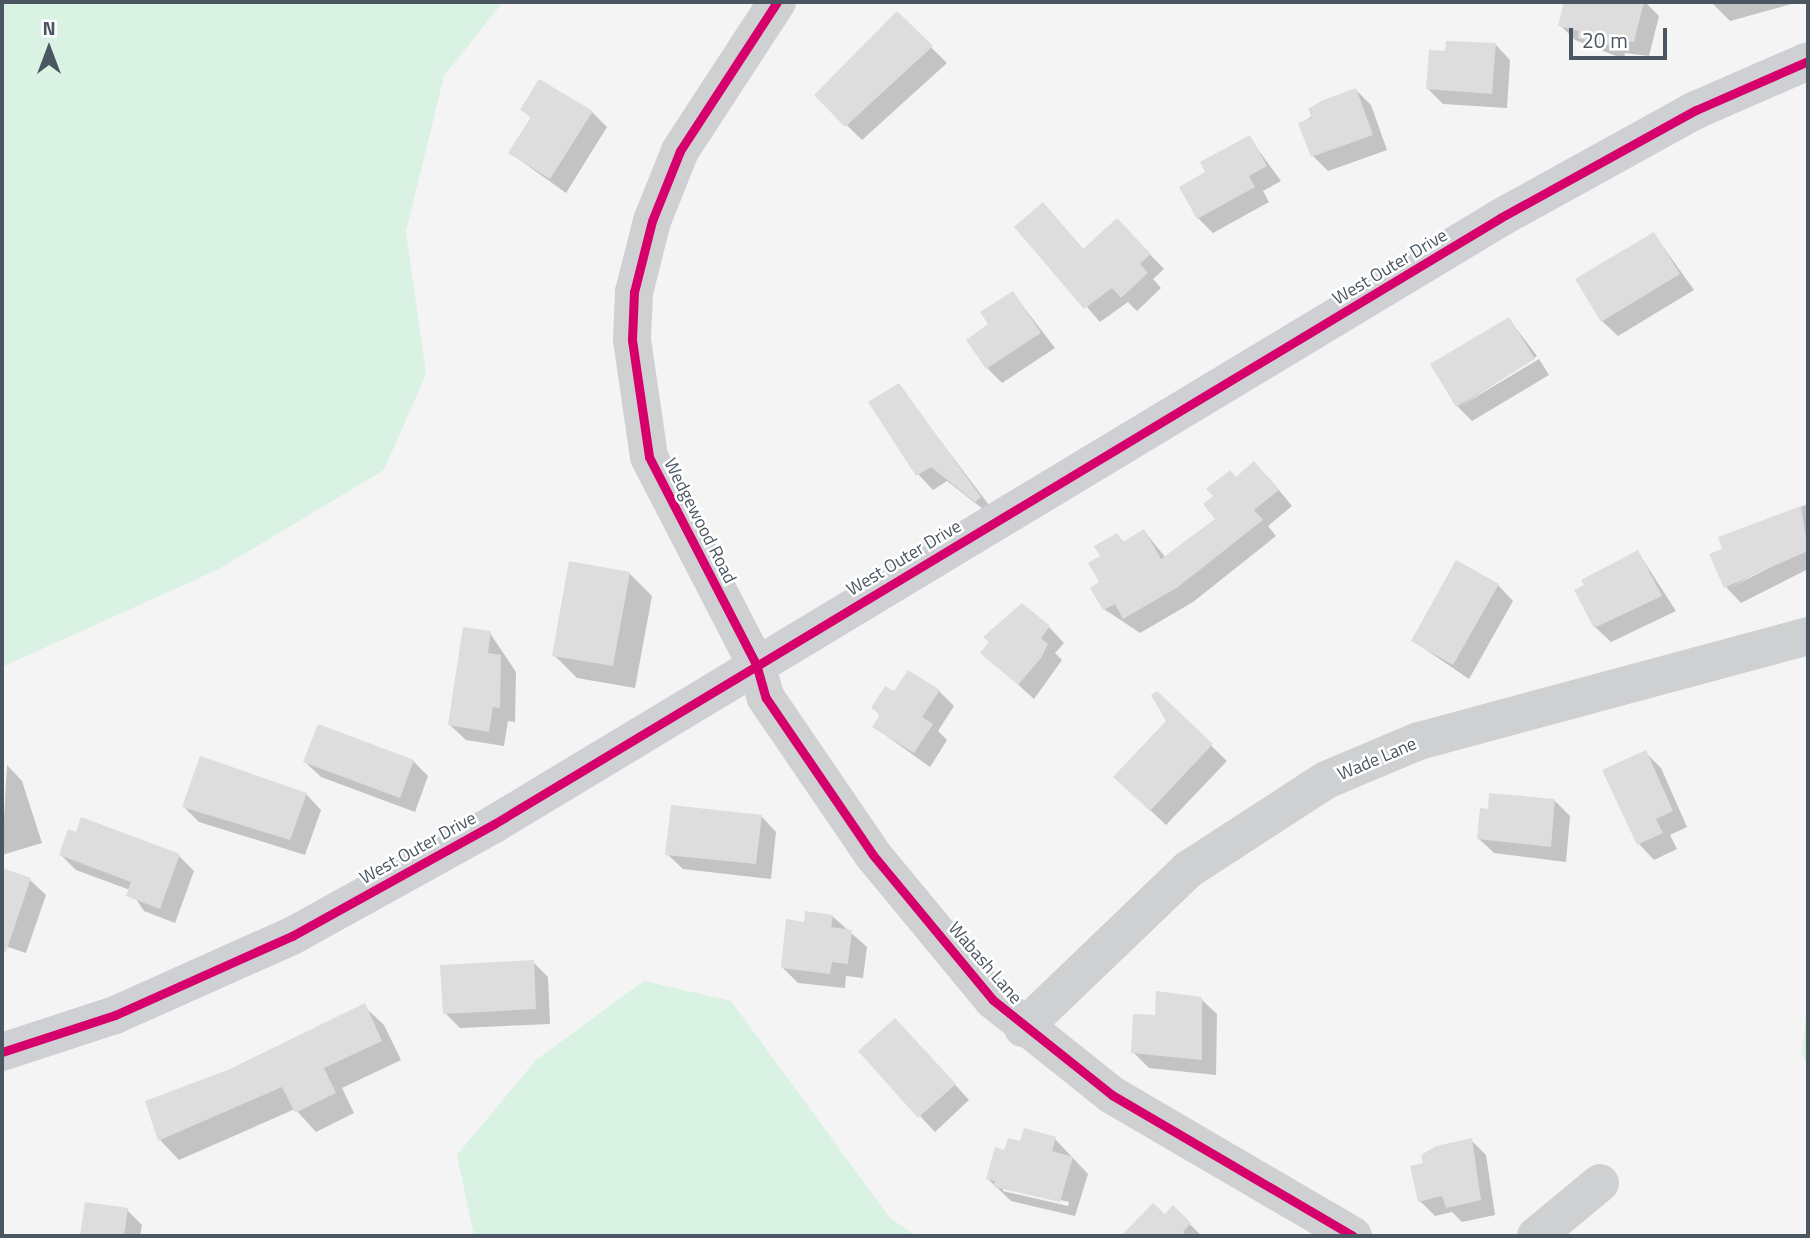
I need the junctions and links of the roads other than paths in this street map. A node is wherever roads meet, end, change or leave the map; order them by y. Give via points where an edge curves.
1 (777, 2) edge
2 (1808, 61) edge
3 (1808, 636) edge
4 (756, 664) junction
5 (1023, 1028) junction
6 (2, 1052) edge
7 (1600, 1183) dead end
8 (1353, 1236) edge
9 (1536, 1236) edge

1 - 4 street, Wedgewood Road via 680,151 652,221 634,292 632,340 649,457
2 - 4 street, West Outer Drive via 1696,110 1500,218
3 - 5 street, Wade Lane via 1419,741 1326,780 1189,869
4 - 5 street, Wabash Lane via 766,698 873,855
4 - 6 street, West Outer Drive via 494,824 292,936 115,1015
5 - 8 street, Wabash Lane via 1112,1095
7 - 9 street

